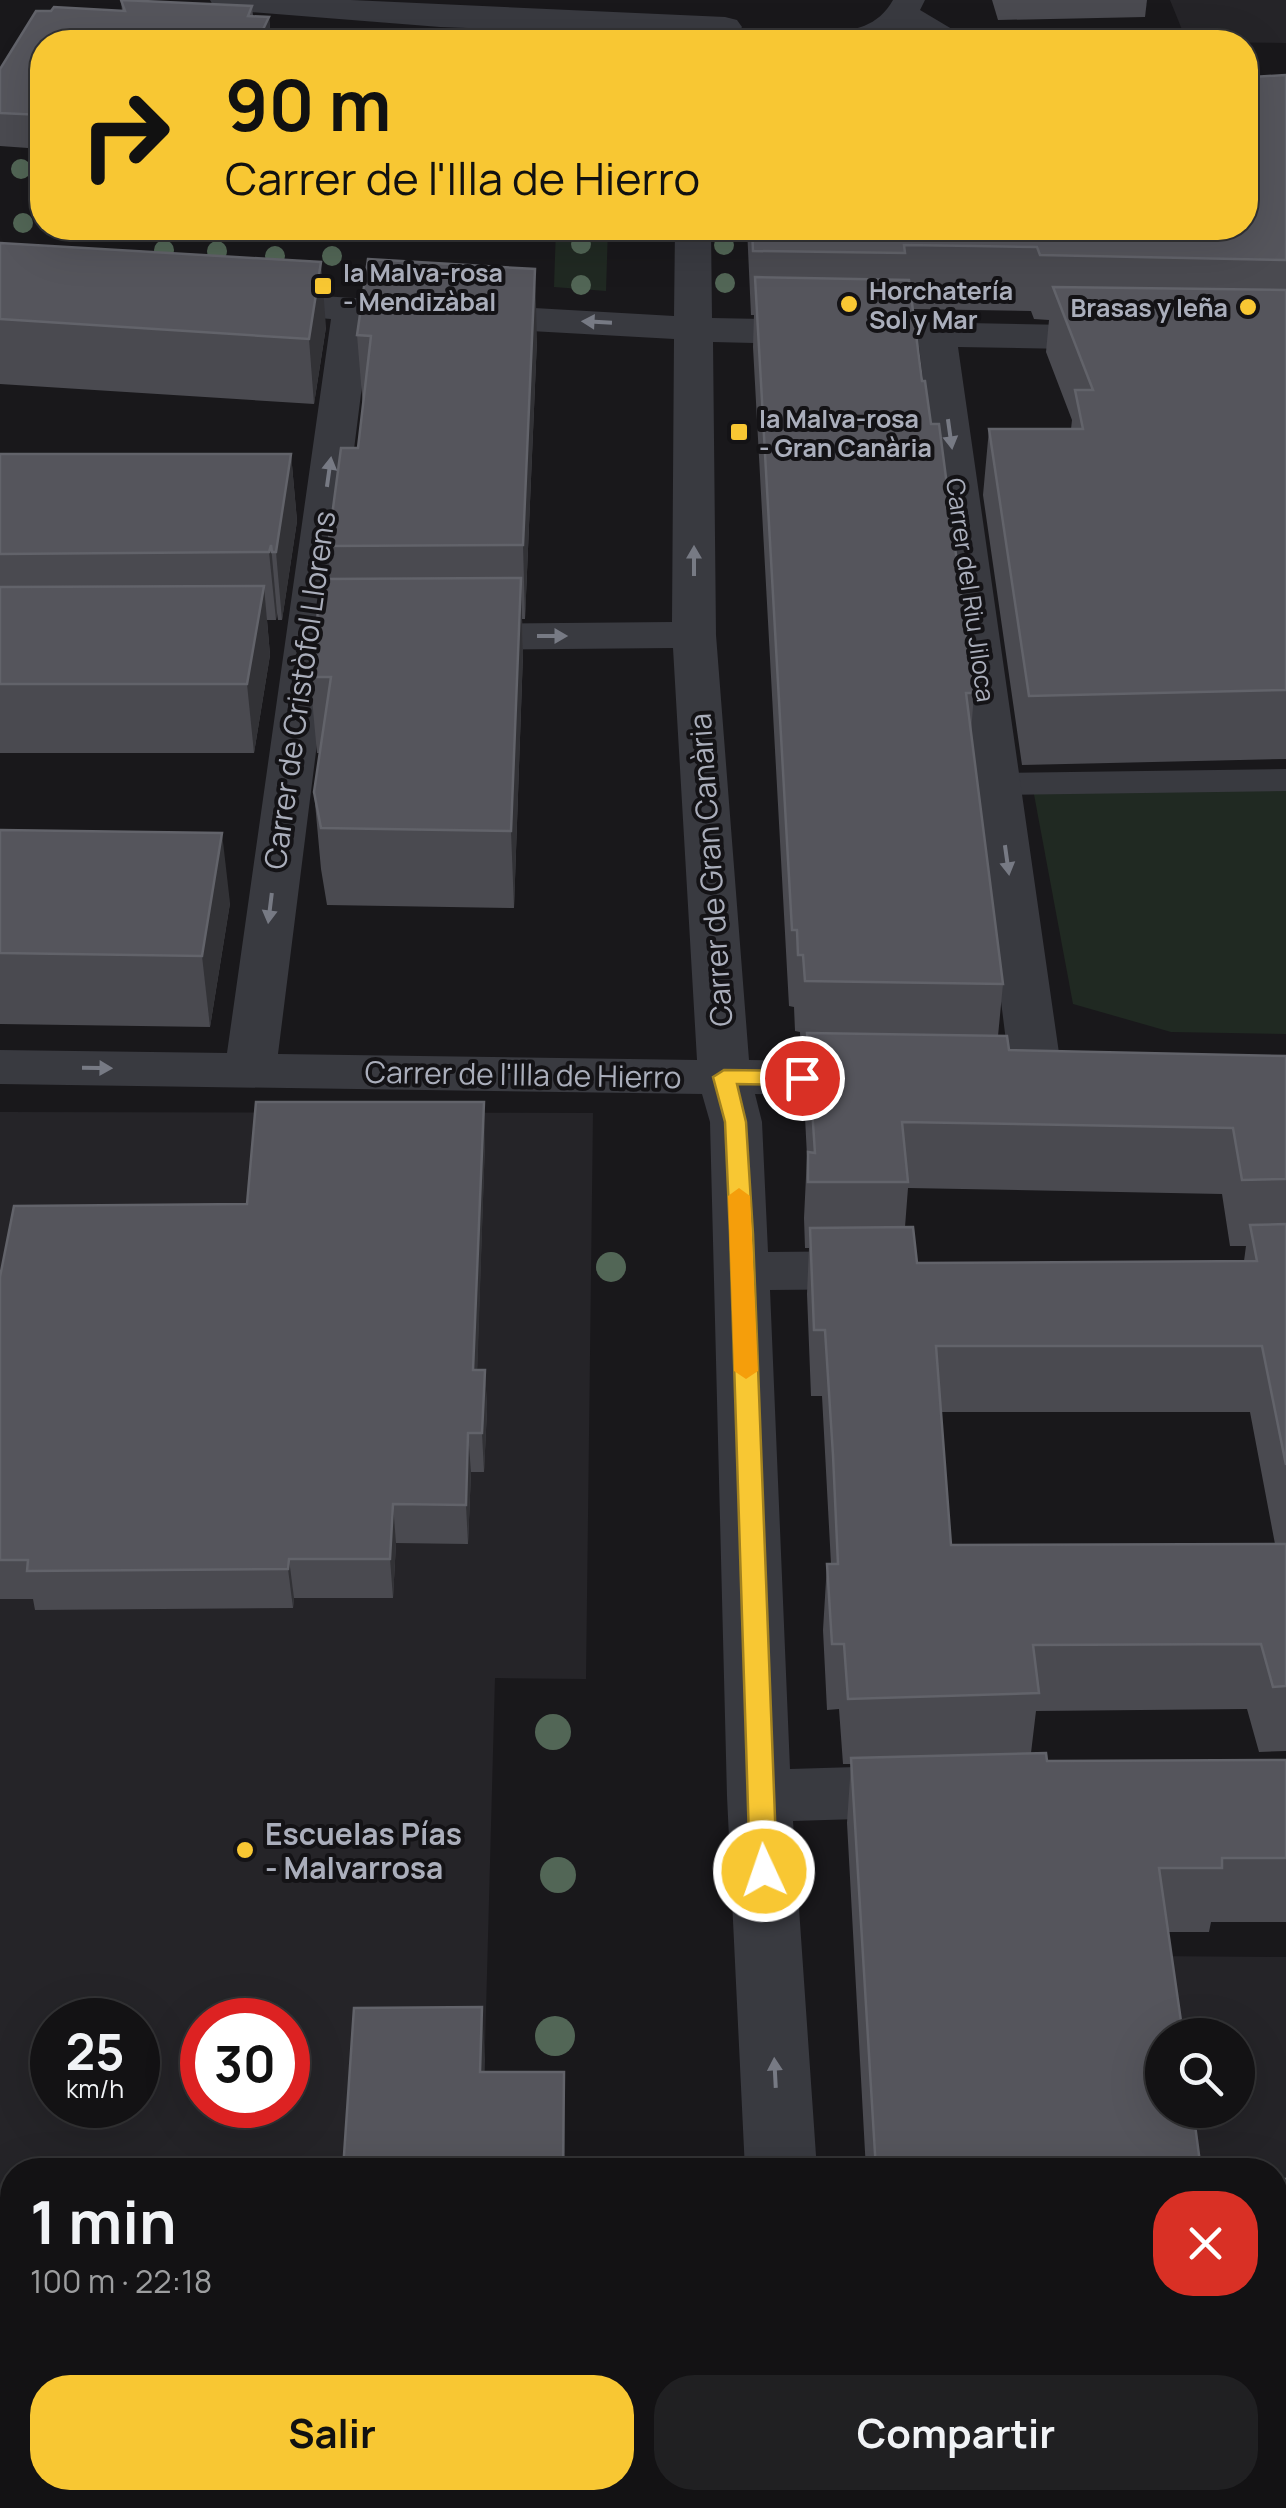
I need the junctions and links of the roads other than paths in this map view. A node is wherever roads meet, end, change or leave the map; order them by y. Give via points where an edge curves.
1 (226, 0) edge
2 (658, 0) edge
3 (701, 0) edge
4 (906, 7) edge
5 (550, 22) junction
6 (725, 27) junction
7 (734, 30) edge
8 (874, 30) edge
9 (935, 30) edge
10 (693, 240) edge
11 (215, 300) edge
12 (352, 309) junction
13 (695, 327) junction
14 (937, 337) junction
15 (1150, 338) edge
16 (694, 636) junction
17 (402, 637) edge
18 (1278, 780) edge
19 (997, 784) junction
20 (0, 1067) edge
21 (250, 1070) junction
22 (724, 1077) junction
23 (920, 1080) edge
24 (1037, 1081) edge
25 (937, 1270) edge
26 (743, 1271) junction
27 (974, 1790) edge
28 (759, 1796) junction
29 (780, 2158) edge

1 - 5 street
2 - 5 street
3 - 6 street
4 - 8 street via 888,26
4 - 9 street
5 - 6 street
6 - 7 street
10 - 13 street, Carrer de Gran Canària
11 - 12 street
13 -> 12 street
12 - 21 street, Carrer de Cristòfol Llorens
13 - 14 street
16 -> 13 street, Carrer de Gran Canària
14 - 15 street
14 -> 19 street, Carrer del Riu Jiloca
17 -> 16 street
16 - 22 street, Carrer de Gran Canària
18 - 19 street
19 -> 24 street, Carrer del Riu Jiloca
20 -> 21 street, Carrer de l'Illa de Hierro
21 - 22 street, Carrer de l'Illa de Hierro
22 - 23 street, Carrer de l'Illa de Hierro
22 - 26 street, Carrer de Gran Canària via 736,1122
25 - 26 street
26 - 28 street, Carrer de Gran Canària
27 - 28 street
29 -> 28 street, Carrer de Gran Canària

